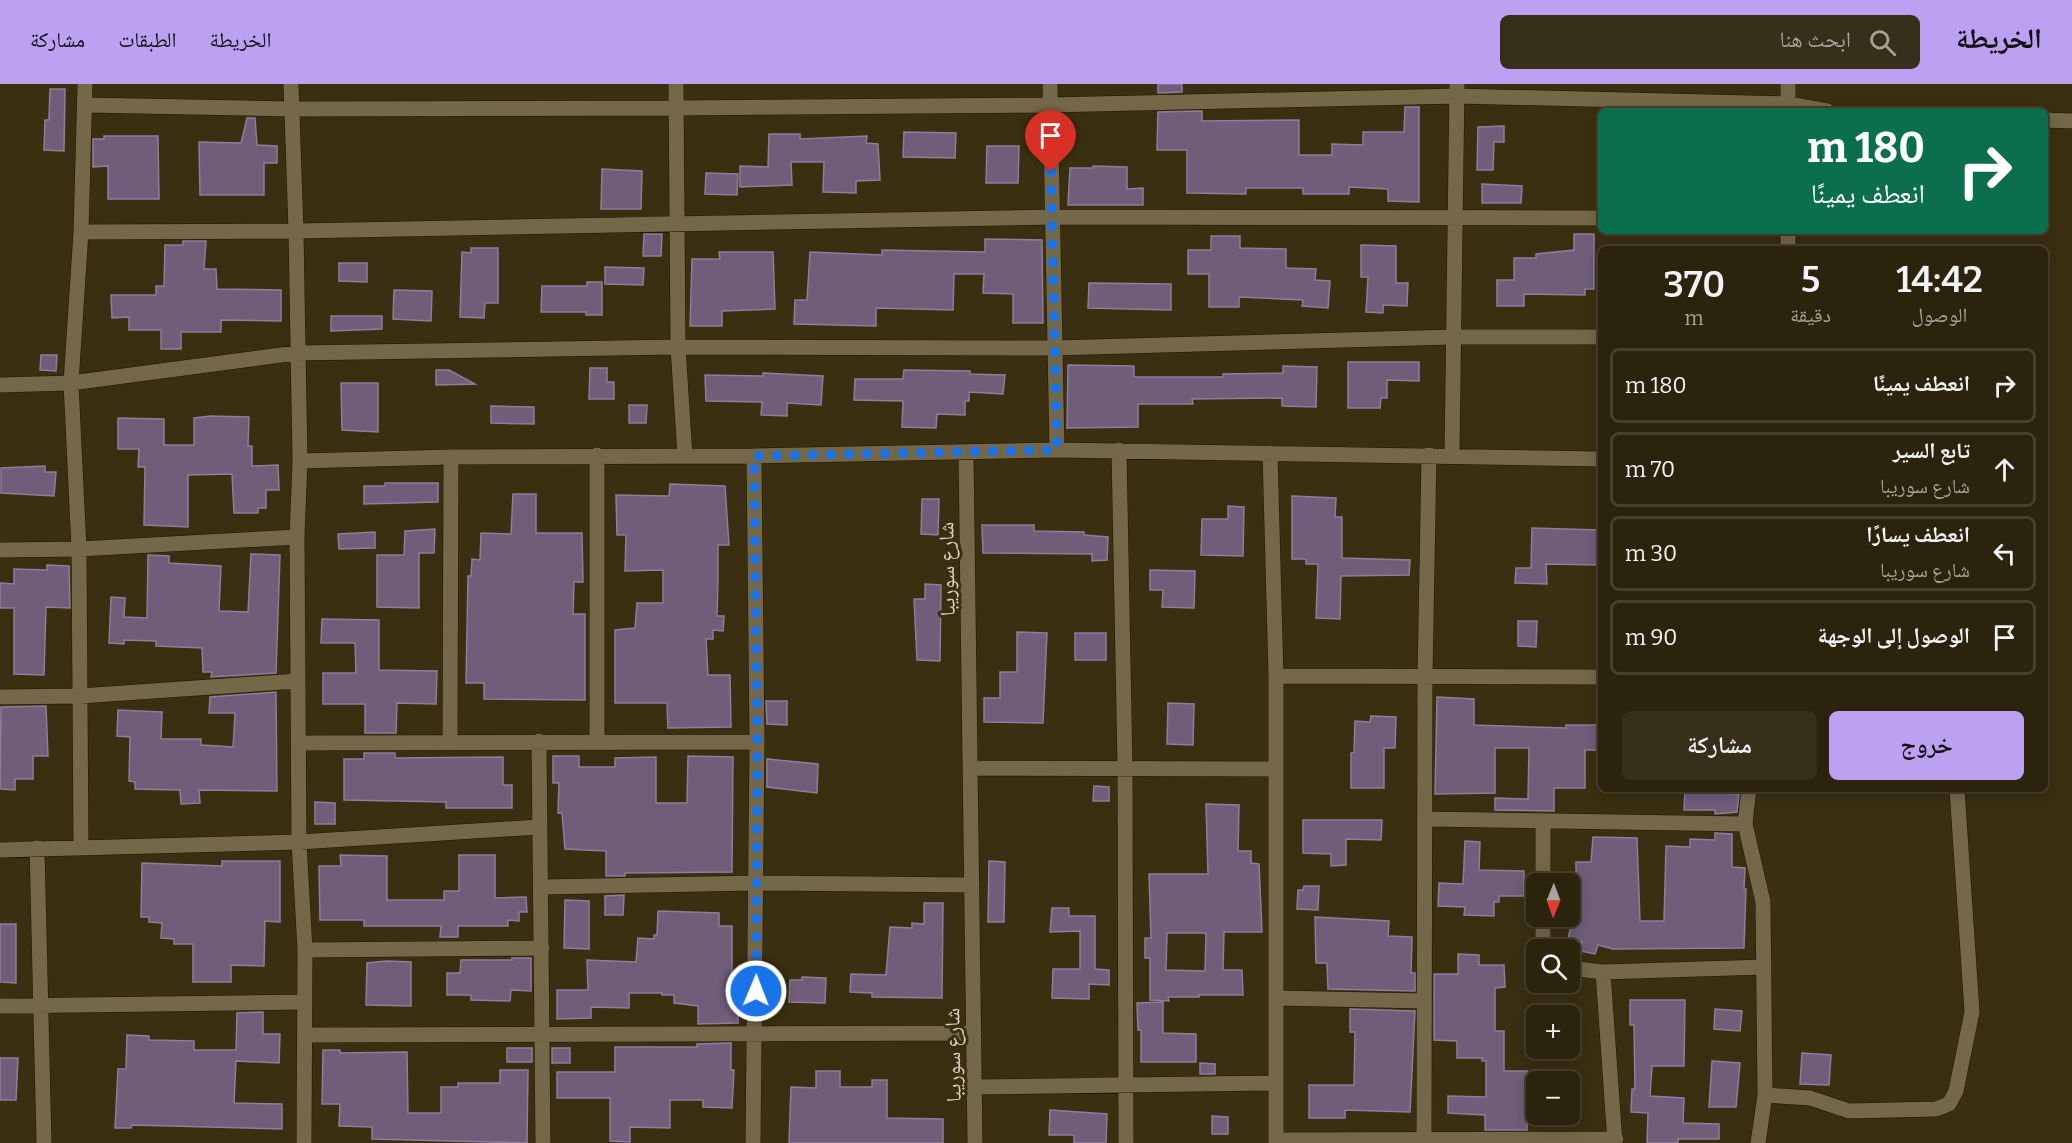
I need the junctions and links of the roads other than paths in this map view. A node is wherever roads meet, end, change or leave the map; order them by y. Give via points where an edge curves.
1 (85, 84) edge
2 (291, 84) edge
3 (676, 84) edge
4 (1050, 84) edge
5 (1788, 84) edge
6 (1458, 90) edge
7 (85, 105) junction
8 (1049, 105) junction
9 (676, 108) junction
10 (1788, 108) edge
11 (290, 110) junction
12 (2048, 120) edge
13 (2072, 121) edge
14 (1052, 217) junction
15 (1457, 217) junction
16 (1598, 218) edge
17 (678, 225) junction
18 (296, 231) junction
19 (81, 232) junction
20 (1454, 337) junction
21 (1598, 337) edge
22 (678, 346) junction
23 (1054, 348) junction
24 (296, 353) junction
25 (71, 383) junction
26 (0, 385) edge
27 (1057, 450) junction
28 (1119, 450) junction
29 (966, 452) junction
30 (1270, 453) junction
31 (597, 455) junction
32 (1429, 455) junction
33 (1452, 455) junction
34 (684, 456) junction
35 (754, 456) junction
36 (451, 457) junction
37 (1598, 459) edge
38 (300, 461) junction
39 (297, 537) junction
40 (79, 549) junction
41 (0, 550) edge
42 (1276, 676) junction
43 (1425, 677) junction
44 (1598, 677) edge
45 (298, 681) junction
46 (80, 696) junction
47 (0, 697) edge
48 (450, 741) junction
49 (539, 741) junction
50 (597, 742) junction
51 (757, 742) junction
52 (299, 743) junction
53 (1125, 767) junction
54 (970, 768) junction
55 (1276, 769) junction
56 (1749, 792) edge
57 (1957, 792) edge
58 (1425, 819) junction
59 (1542, 821) junction
60 (1745, 824) junction
61 (539, 827) junction
62 (298, 842) junction
63 (81, 847) junction
64 (37, 848) junction
65 (0, 850) edge
66 (1543, 873) edge
67 (757, 883) junction
68 (972, 885) junction
69 (542, 887) junction
70 (542, 948) junction
71 (304, 950) junction
72 (1764, 967) junction
73 (1580, 969) edge
74 (1603, 972) junction
75 (1275, 998) junction
76 (1424, 1001) junction
77 (305, 1002) junction
78 (41, 1005) junction
79 (0, 1006) edge
80 (974, 1033) junction
81 (756, 1034) junction
82 (305, 1035) junction
83 (541, 1035) junction
84 (1275, 1083) junction
85 (1125, 1084) junction
86 (975, 1087) junction
87 (1765, 1095) junction
88 (1424, 1139) junction
89 (1615, 1141) edge
90 (1276, 1142) edge
91 (44, 1143) edge
92 (304, 1143) edge
93 (543, 1143) edge
94 (753, 1143) edge
95 (975, 1143) edge
96 (1126, 1143) edge
97 (1758, 1143) edge

1 - 7 street
2 - 11 street
3 - 9 street
4 - 8 street
5 - 10 street
6 - 8 street
6 - 10 street
6 - 15 street
7 - 11 street
7 - 19 street
8 - 9 street
8 - 14 street
9 - 11 street
9 - 17 street
11 - 18 street
12 - 13 street
14 - 15 street
14 - 17 street
14 - 23 street
15 - 16 street
15 - 20 street
17 - 18 street
17 - 22 street
18 - 19 street
18 - 24 street
19 - 25 street
20 - 21 street
20 - 23 street
20 - 33 street
22 - 23 street
22 - 24 street
22 - 34 street
23 - 27 street
24 - 25 street
24 - 38 street
25 - 26 street
25 - 40 street
27 - 28 street
27 - 29 street
28 - 30 street
28 - 53 street
29 - 35 street
29 - 54 street, شارع سوريبا
30 - 32 street
30 - 42 street
31 - 34 street
31 - 36 street
31 - 50 street
32 - 33 street
32 - 43 street
33 - 37 street
34 - 35 street
35 - 51 street
36 - 38 street
36 - 48 street
38 - 39 street
39 - 40 street
39 - 45 street
40 - 41 street
40 - 46 street
42 - 43 street
42 - 55 street
43 - 44 street
43 - 58 street
45 - 46 street
45 - 52 street
46 - 47 street
46 - 63 street
48 - 49 street
48 - 52 street
49 - 50 street
49 - 61 street
50 - 51 street
51 - 67 street
52 - 62 street
53 - 54 street
53 - 55 street
53 - 85 street
54 - 68 street, شارع سوريبا
55 - 75 street
56 - 60 street
57 - 87 street via 1972,1012 1956,1091 1949,1104 1936,1109 1849,1111 1810,1098
58 - 59 street
58 - 76 street
59 - 60 street
59 - 66 street
60 - 72 street via 1763,902
61 - 62 street
61 - 69 street
62 - 63 street
62 - 71 street
63 - 64 street
64 - 65 street
64 - 78 street
67 - 68 street
67 - 69 street
67 - 81 street
68 - 80 street, شارع سوريبا
69 - 70 street
70 - 71 street
70 - 83 street
71 - 77 street
72 - 74 street
72 - 87 street
73 - 74 street
74 - 89 street
75 - 76 street
75 - 84 street
76 - 88 street
77 - 78 street
77 - 82 street
78 - 79 street
78 - 91 street
80 - 81 street
80 - 86 street, شارع سوريبا
81 - 83 street
81 - 94 street
82 - 83 street
82 - 92 street
83 - 93 street
84 - 85 street
84 - 90 street
85 - 86 street
85 - 96 street
86 - 95 street, شارع سوريبا
87 - 97 street
88 - 89 street
88 - 90 street

